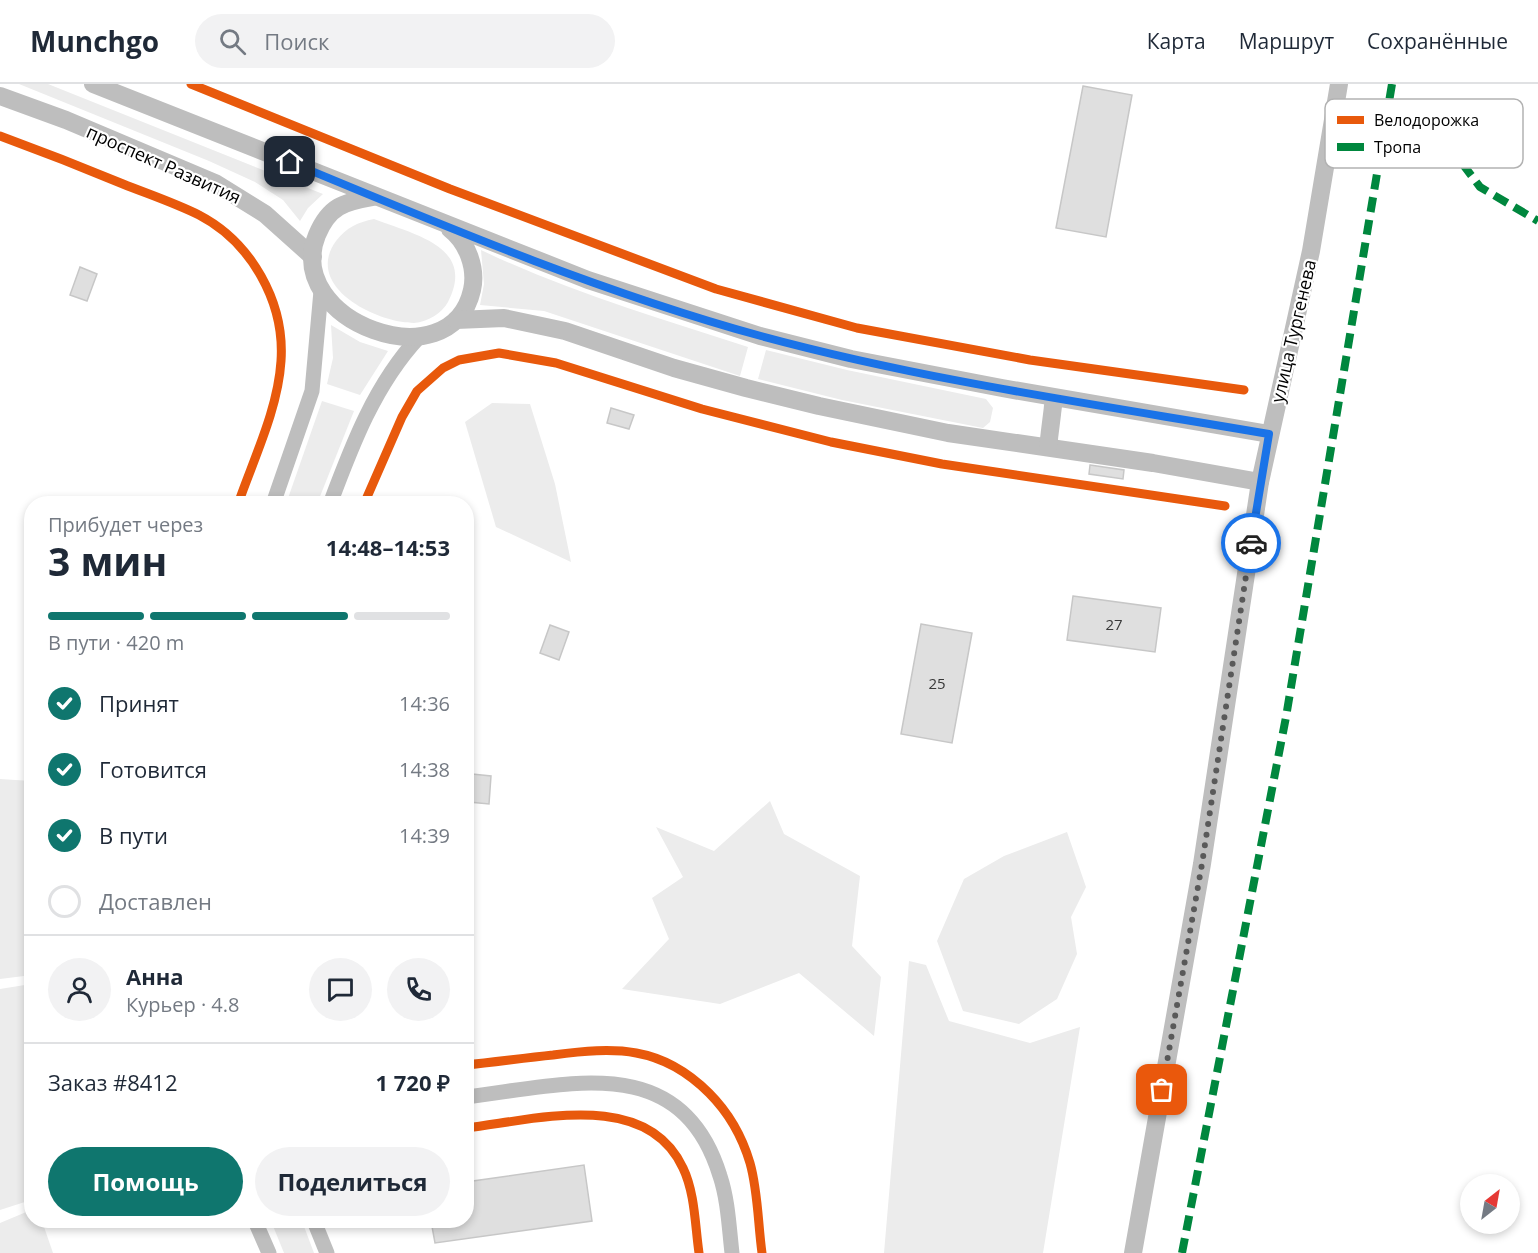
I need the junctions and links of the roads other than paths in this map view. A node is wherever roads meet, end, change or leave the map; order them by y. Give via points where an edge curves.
1 (93, 84) edge
2 (1339, 84) edge
3 (0, 96) edge
4 (1336, 99) edge
5 (1325, 168) edge
6 (373, 196) junction
7 (441, 223) junction
8 (313, 257) junction
9 (321, 291) junction
10 (456, 320) junction
11 (419, 338) junction
12 (1054, 398) junction
13 (1269, 434) junction
14 (1048, 447) junction
15 (1260, 482) junction
16 (276, 496) edge
17 (333, 496) edge
18 (474, 1096) edge
19 (258, 1228) edge
20 (317, 1228) edge
21 (269, 1253) edge
22 (327, 1253) edge
23 (732, 1253) edge
24 (1133, 1253) edge

1 - 6 street
2 - 4 street, улица Тургенева
3 - 8 street, проспект Развития via 215,183 265,214
5 - 13 street, улица Тургенева via 1311,251
6 - 7 street
6 - 8 street via 343,202 324,220
7 - 10 street via 461,237 471,265 470,299
7 - 12 street via 588,280 760,336 851,359
8 - 9 street
9 - 11 street via 340,312 367,327 390,335
9 - 16 street via 312,391
10 - 11 street via 443,331
10 - 14 street via 504,318 565,331 674,368 819,406 948,433
11 - 17 street via 401,356 370,407
12 - 13 street
12 - 14 street
13 - 15 street, улица Тургенева
14 - 15 street
15 - 24 street, улица Тургенева via 1202,864
18 - 23 street via 586,1083 622,1083 671,1101 699,1128 712,1153 725,1196
19 - 21 street
20 - 22 street

